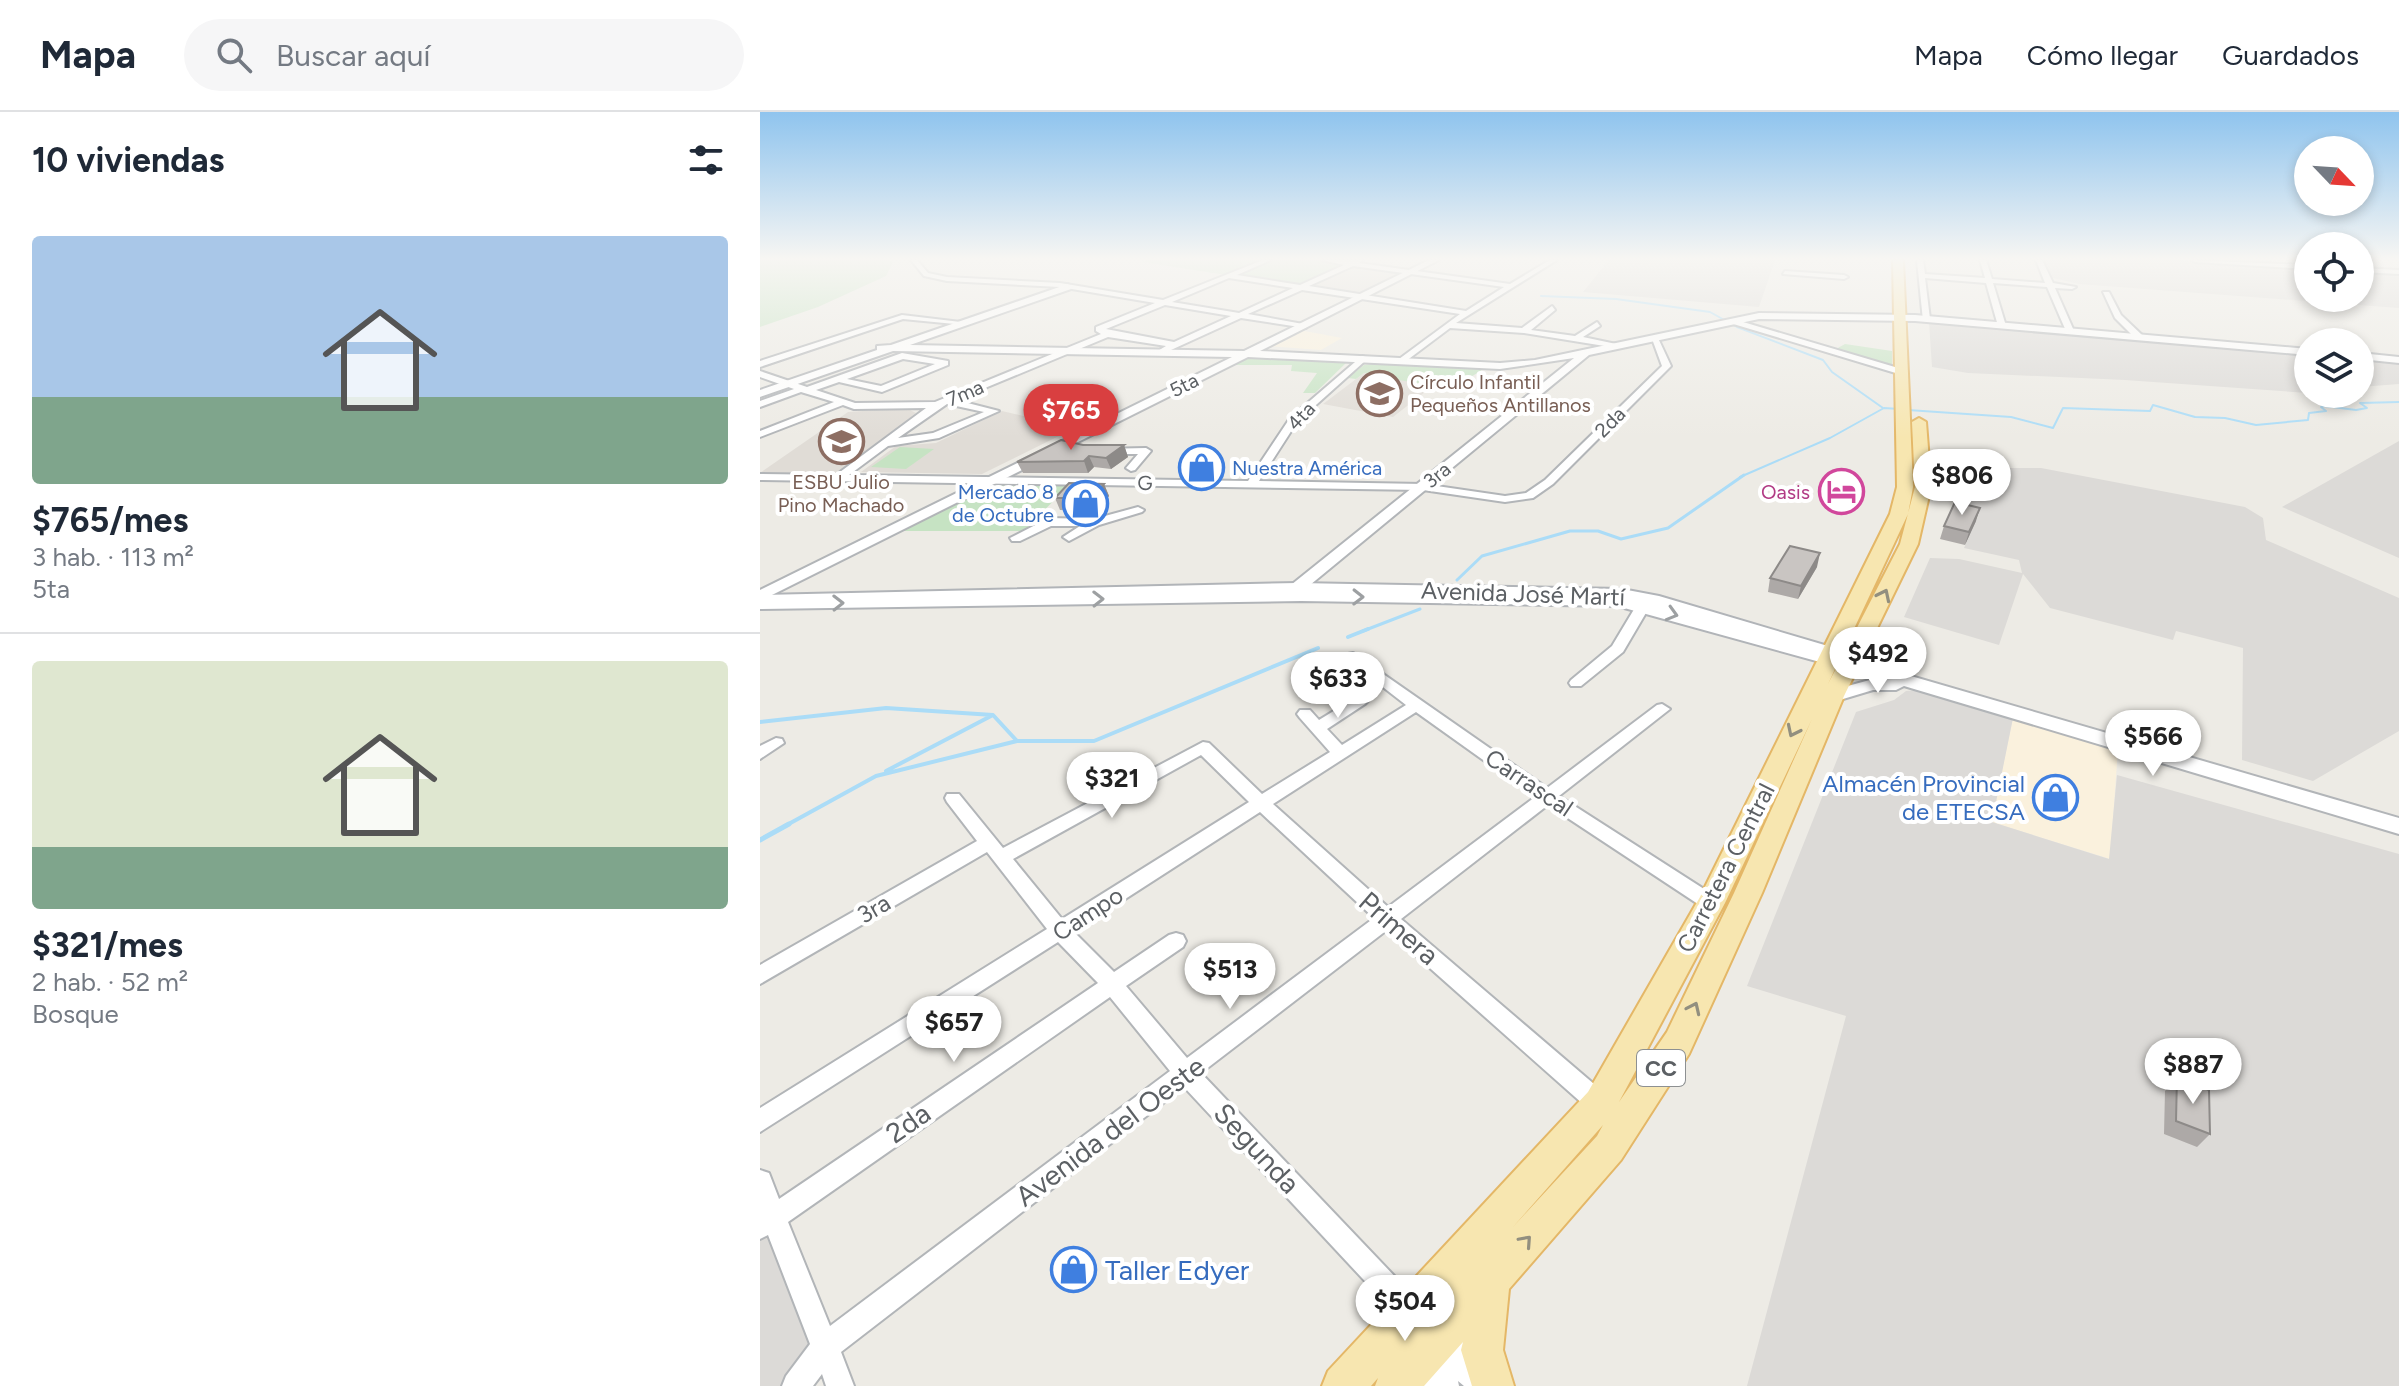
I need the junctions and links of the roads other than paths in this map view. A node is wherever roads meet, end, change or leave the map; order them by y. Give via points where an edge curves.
1 (895, 319) edge
2 (930, 319) edge
3 (967, 319) edge
4 (1127, 319) edge
5 (1230, 319) edge
6 (1266, 319) edge
7 (1316, 319) edge
8 (1457, 319) edge
9 (1538, 319) edge
10 (1748, 319) edge
11 (1886, 319) edge
12 (1918, 319) edge
13 (1919, 319) edge
14 (2000, 319) edge
15 (2065, 319) edge
16 (2121, 319) edge
17 (1899, 320) junction
18 (960, 322) junction
19 (1728, 322) junction
20 (1919, 323) junction
21 (1597, 324) dead end
22 (1448, 325) junction
23 (1303, 326) junction
24 (2002, 326) junction
25 (1103, 331) junction
26 (1524, 331) junction
27 (2070, 331) junction
28 (2139, 337) junction
29 (1654, 338) junction
30 (1576, 339) junction
31 (1617, 345) junction
32 (889, 347) junction
33 (1072, 348) junction
34 (1168, 348) junction
35 (2294, 351) edge
36 (1250, 352) junction
37 (1587, 352) junction
38 (2374, 357) edge
39 (1362, 359) junction
40 (2399, 360) edge
41 (1402, 361) junction
42 (760, 364) edge
43 (1902, 372) junction
44 (760, 374) edge
45 (838, 379) junction
46 (796, 386) junction
47 (760, 392) edge
48 (841, 403) junction
49 (941, 403) junction
50 (760, 404) edge
51 (760, 434) edge
52 (885, 443) junction
53 (1063, 445) junction
54 (1131, 468) dead end
55 (760, 477) edge
56 (837, 479) junction
57 (991, 481) junction
58 (1252, 484) junction
59 (1423, 487) junction
60 (1529, 496) joint
61 (1138, 510) dead end
62 (1095, 523) junction
63 (1069, 537) dead end
64 (1016, 538) dead end
65 (1293, 592) junction
66 (760, 600) edge
67 (1643, 606) junction
68 (1353, 657) dead end
69 (1835, 660) junction
70 (1576, 683) dead end
71 (1920, 686) junction
72 (1833, 696) junction
73 (1360, 701) dead end
74 (1416, 705) junction
75 (1662, 709) dead end
76 (1305, 714) dead end
77 (1318, 728) junction
78 (776, 743) dead end
79 (1203, 747) joint
80 (760, 753) edge
81 (1340, 753) junction
82 (1545, 795) junction
83 (953, 798) dead end
84 (1259, 803) junction
85 (2399, 826) edge
86 (995, 850) junction
87 (1711, 903) junction
88 (1387, 918) junction
89 (1061, 932) junction
90 (1176, 941) dead end
91 (760, 975) edge
92 (1111, 983) junction
93 (1186, 1073) junction
94 (1600, 1104) junction
95 (760, 1121) edge
96 (760, 1182) edge
97 (767, 1221) edge
98 (1490, 1282) junction
99 (1424, 1326) junction
100 (824, 1348) junction
101 (796, 1386) edge
102 (840, 1386) edge
103 (1343, 1386) edge
104 (1396, 1386) edge
105 (1441, 1386) edge
106 (1492, 1386) edge

1 - 42 street
2 - 18 street
3 - 18 street
4 - 25 street, 7ma
5 - 34 street
6 - 23 street
7 - 23 street, 5ta
8 - 22 street
9 - 26 street
10 - 19 street
11 - 17 street
12 - 20 main road
13 - 20 street
14 - 24 street
15 - 27 street
16 - 28 street
17 - 20 street
17 - 43 main road, Carretera Central / CC
18 - 32 street
19 - 29 street
19 - 43 street
20 - 24 street
21 - 30 street
22 - 26 street
22 - 41 street
23 - 36 street, 5ta
24 - 27 street
25 - 33 street, 7ma
25 - 34 street
26 - 30 street
27 - 28 street
28 - 35 street
29 - 31 street
29 - 60 street, 2da via 1667,366
30 - 31 street
31 - 37 street
32 - 33 street
32 - 46 street
33 - 34 street
33 - 49 street, 7ma
34 - 36 street
36 - 39 street
36 - 53 street, 5ta
37 - 41 street via 1500,366
37 - 59 street, 3ra
38 - 40 street
39 - 41 street
39 - 58 street, 4ta via 1293,420
43 - 69 main road, Carretera Central / CC via 1923,487
44 - 46 street
45 - 45 street via 882,389 945,363 909,355
45 - 46 street
46 - 47 street
46 - 48 street
46 - 50 street
48 - 49 street
48 - 51 street
49 - 52 street, 7ma
49 - 52 street via 994,411 935,436
52 - 56 street, 7ma
53 - 54 street via 1146,451
53 - 57 street, 5ta
55 - 56 street, G
56 - 57 street, G
57 - 58 street, G
57 - 66 street, 5ta
58 - 59 street, G
59 - 60 street, G via 1505,499
59 - 65 street, 3ra
61 - 62 street
62 - 63 street
62 - 64 street via 1049,522
65 - 66 main road, Avenida José Martí
65 -> 67 main road, Avenida José Martí
65 - 69 main road, Avenida José Martí via 1622,594
67 -> 69 main road, Avenida José Martí
67 - 70 street via 1618,649
68 - 74 street, Carrascal
69 - 71 street
69 - 72 main road, Carretera Central / CC
69 -> 87 main road, Carretera Central / CC
71 - 72 street via 1872,684
71 - 85 street
98 -> 72 main road, Carretera Central / CC via 1609,1148 1678,1043
73 - 77 street
74 - 81 street, Campo
74 - 82 street, Carrascal
75 - 82 street, Avenida del Oeste
76 - 77 street
77 - 81 street
78 - 80 street
79 - 84 street, Primera
79 - 86 street, 3ra
81 - 84 street, Campo
82 - 87 street, Carrascal
82 - 88 street, Avenida del Oeste
83 - 86 street, Segunda
84 - 88 street, Primera
84 - 89 street, Campo
86 - 89 street, Segunda
86 - 91 street, 3ra
87 - 94 main road, Carretera Central / CC
88 - 93 street, Avenida del Oeste
88 - 94 street, Primera
89 - 92 street, Segunda
89 - 95 street, Campo
90 - 92 street, 2da
92 - 93 street, Segunda
92 - 97 street, 2da
93 - 99 street, Segunda
93 - 100 street, Avenida del Oeste
94 - 99 main road, Carretera Central / CC
96 - 97 street
97 - 100 street
98 - 99 main road, Carretera Central / CC
98 - 106 main road via 1482,1350
99 - 103 main road, Carretera Central / CC
99 - 104 main road, Carretera Central / CC
99 - 105 street
99 - 106 street
100 - 101 street, Avenida del Oeste
100 - 102 street

